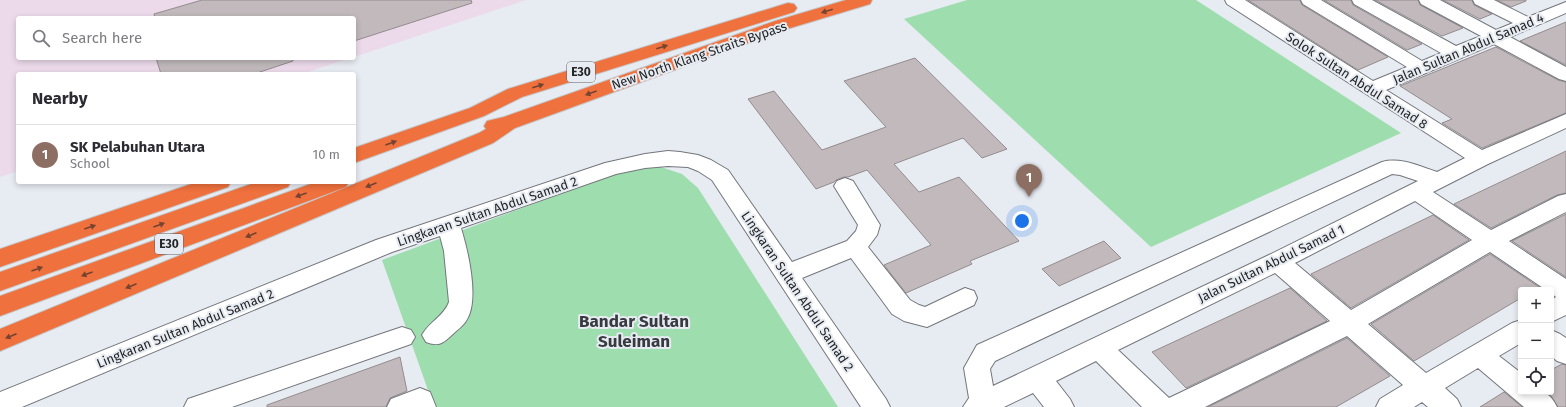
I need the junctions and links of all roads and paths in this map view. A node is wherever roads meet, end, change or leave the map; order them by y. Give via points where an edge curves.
1 (812, 0) edge
2 (864, 0) edge
3 (1233, 0) edge
4 (1308, 0) edge
5 (1360, 0) edge
6 (1427, 0) edge
7 (1481, 0) edge
8 (1537, 0) edge
9 (1562, 9) edge
10 (1526, 23) junction
11 (1494, 37) junction
12 (1455, 53) junction
13 (1421, 68) junction
14 (1566, 75) edge
15 (1371, 89) junction
16 (515, 93) junction
17 (508, 123) junction
18 (1560, 129) edge
19 (356, 139) edge
20 (356, 155) edge
21 (1481, 159) junction
22 (356, 175) edge
23 (1438, 180) junction
24 (214, 184) edge
25 (274, 184) edge
26 (333, 184) edge
27 (845, 186) dead end
28 (1416, 191) junction
29 (1566, 202) edge
30 (448, 224) junction
31 (1489, 241) junction
32 (856, 247) junction
33 (0, 258) edge
34 (1277, 261) junction
35 (787, 274) junction
36 (0, 282) edge
37 (1566, 291) edge
38 (965, 298) dead end
39 (1566, 303) edge
40 (0, 306) edge
41 (1554, 310) edge
42 (1348, 324) junction
43 (1518, 332) edge
44 (435, 335) dead end
45 (402, 337) dead end
46 (0, 340) edge
47 (1554, 343) edge
48 (1098, 347) junction
49 (1566, 353) edge
50 (1479, 354) junction
51 (1037, 378) junction
52 (1518, 386) edge
53 (1424, 387) junction
54 (1529, 395) edge
55 (12, 402) edge
56 (980, 406) edge
57 (198, 407) edge
58 (876, 407) edge
59 (1060, 407) edge
60 (1160, 407) edge
61 (1178, 407) edge
62 (1390, 407) edge
63 (1447, 407) edge
64 (1543, 407) edge

16 -> 1 highway, New North Klang Straits Bypass / E30
2 -> 17 highway, New North Klang Straits Bypass / E30 via 781,25
3 - 15 street, Solok Sultan Abdul Samad 8
4 - 13 street
5 - 12 street
6 - 11 street
7 - 10 street
8 - 9 street
9 - 10 street, Jalan Sultan Abdul Samad 4
10 - 11 street, Jalan Sultan Abdul Samad 4
11 - 12 street, Jalan Sultan Abdul Samad 4
11 - 14 street
12 - 13 street, Jalan Sultan Abdul Samad 4
13 - 15 street, Jalan Sultan Abdul Samad 4
15 - 21 street, Solok Sultan Abdul Samad 8
16 - 19 highway via 470,103
20 -> 16 highway, New North Klang Straits Bypass / E30 via 477,112
17 - 22 highway, New North Klang Straits Bypass / E30 via 482,129
17 -> 46 highway via 486,138
18 - 21 street, Jalan Sultan Abdul Samad 1
21 - 23 street, Jalan Sultan Abdul Samad 1
23 - 28 street, Jalan Sultan Abdul Samad 1
23 - 56 street via 1402,168 1389,167 986,353 977,368
33 -> 24 highway
36 -> 25 highway, E30
26 -> 40 highway, E30
27 - 32 street via 869,224 866,234
28 - 31 street
28 - 34 street, Jalan Sultan Abdul Samad 1
29 - 31 street
30 - 35 street, Lingkaran Sultan Abdul Samad 2 via 612,168 646,161 676,159 700,163 720,175
30 - 44 street via 456,251 461,302 458,315
30 - 55 street, Lingkaran Sultan Abdul Samad 2 via 384,246
31 - 37 street
31 - 42 street
32 - 35 street
32 - 38 street via 901,307 913,314 927,317
34 - 42 street
34 - 48 street, Jalan Sultan Abdul Samad 1
35 - 58 street, Lingkaran Sultan Abdul Samad 2
39 - 41 street
42 - 53 street
42 - 61 street
43 - 50 street
45 - 57 street
47 - 49 street
48 - 51 street, Jalan Sultan Abdul Samad 1
48 - 60 street
50 - 52 street
50 - 53 street
51 - 56 street, Jalan Sultan Abdul Samad 1
51 - 59 street
53 - 62 street
53 - 63 street
54 - 64 street

